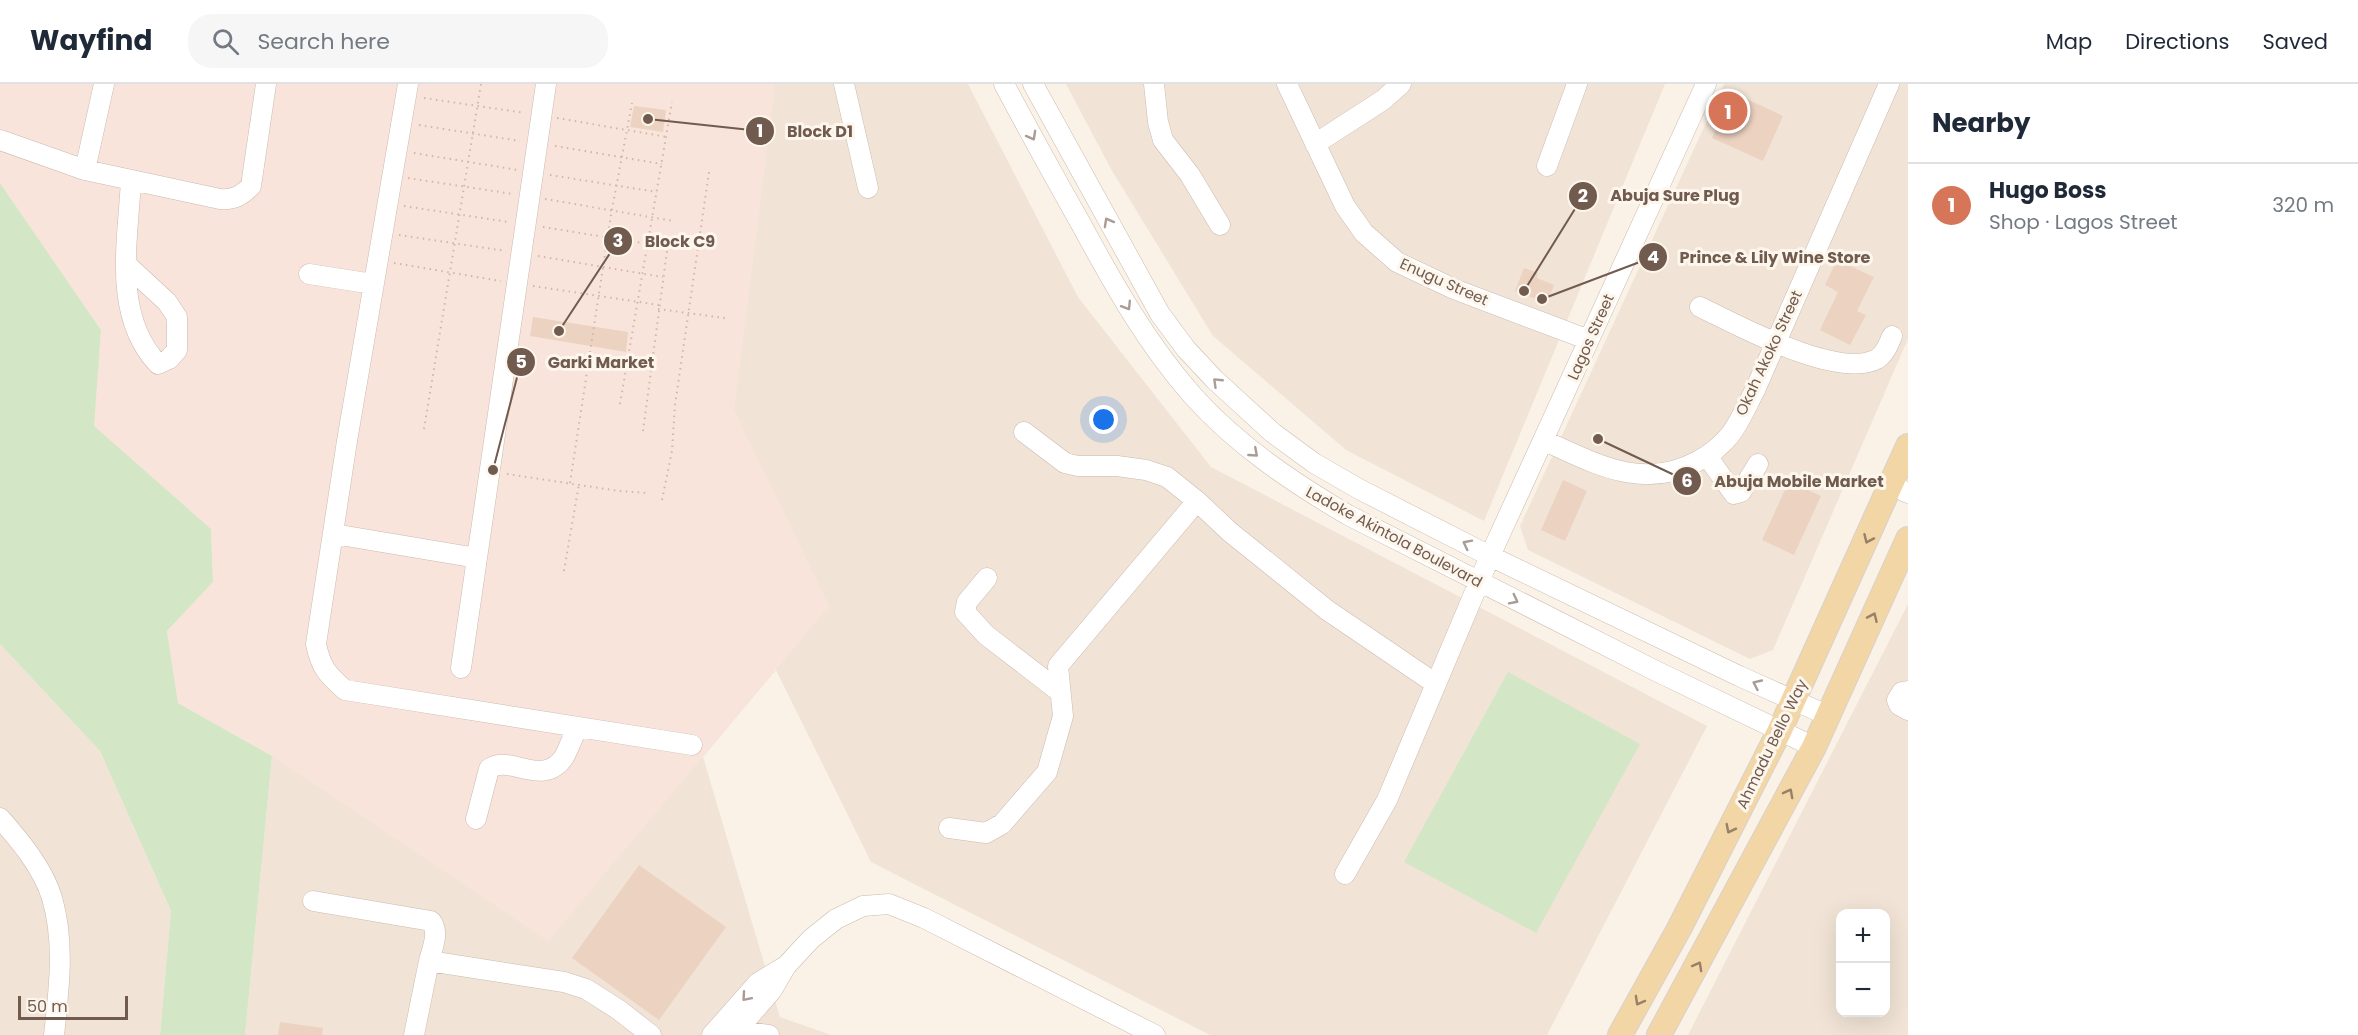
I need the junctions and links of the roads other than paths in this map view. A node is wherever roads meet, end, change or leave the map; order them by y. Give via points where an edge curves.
1 (104, 84) edge
2 (266, 84) edge
3 (408, 84) edge
4 (546, 84) edge
5 (844, 84) edge
6 (1004, 84) edge
7 (1033, 84) edge
8 (1154, 84) edge
9 (1287, 84) edge
10 (1401, 84) edge
11 (1577, 84) edge
12 (1706, 84) edge
13 (1889, 84) edge
14 (0, 140) edge
15 (1315, 144) junction
16 (1547, 166) dead end
17 (85, 170) junction
18 (131, 180) junction
19 (868, 188) dead end
20 (1220, 225) dead end
21 (127, 265) dead end
22 (309, 274) dead end
23 (373, 284) junction
24 (1700, 307) dead end
25 (1892, 336) dead end
26 (1589, 340) junction
27 (1776, 343) junction
28 (1024, 432) dead end
29 (1545, 441) junction
30 (1707, 456) junction
31 (1906, 456) edge
32 (1758, 464) dead end
33 (1900, 489) edge
34 (1197, 501) junction
35 (334, 534) junction
36 (1908, 539) edge
37 (1490, 556) junction
38 (477, 558) junction
39 (987, 578) dead end
40 (1480, 582) junction
41 (461, 668) dead end
42 (1436, 684) junction
43 (1908, 691) edge
44 (1060, 692) junction
45 (1794, 701) junction
46 (1908, 710) edge
47 (1829, 716) junction
48 (578, 727) junction
49 (1779, 732) junction
50 (692, 745) dead end
51 (1814, 747) junction
52 (0, 818) edge
53 (476, 819) dead end
54 (948, 828) dead end
55 (1345, 874) dead end
56 (313, 902) dead end
57 (429, 961) junction
58 (725, 1032) edge
59 (54, 1035) edge
60 (414, 1035) edge
61 (651, 1035) edge
62 (769, 1035) edge
63 (1155, 1035) edge
64 (1620, 1035) edge
65 (1659, 1035) edge

1 - 17 street
2 - 18 street via 251,186 243,194 231,200 220,199
3 - 23 street
4 - 38 street
5 - 19 street
6 -> 40 street, Ladoke Akintola Boulevard via 1120,295 1194,397 1257,456 1300,487
37 -> 7 street, Ladoke Akintola Boulevard via 1314,463 1273,433 1215,380 1160,314
8 - 20 street via 1164,140
9 - 15 street, Enugu Street
10 - 15 street
11 - 16 street
12 - 26 street, Lagos Street
13 - 27 street, Okah Akoko Street
14 - 17 street
15 - 26 street, Enugu Street via 1345,206 1364,233 1397,262 1454,289
17 - 18 street
18 - 21 street
22 - 23 street
23 - 35 street
24 - 27 street
25 - 27 street via 1879,358 1864,364 1835,361
26 - 29 street, Lagos Street
27 - 30 street, Okah Akoko Street via 1730,435
28 - 34 street via 1065,463 1146,470 1167,477
29 - 30 street, Okah Akoko Street via 1623,473 1654,476 1685,468
29 - 37 street, Lagos Street
30 - 32 street via 1734,494 1741,492
31 - 33 main road, Ahmadu Bello Way
33 -> 45 main road, Ahmadu Bello Way
34 - 42 street via 1327,610
34 - 44 street via 1058,666
35 - 38 street
35 - 48 street via 316,644 320,663 345,690
47 -> 36 main road
37 - 40 street, Lagos Street
45 -> 37 street, Ladoke Akintola Boulevard
38 - 41 street
39 - 44 street via 967,602 965,612 986,635
40 - 42 street, Lagos Street
40 -> 49 street, Ladoke Akintola Boulevard
42 - 55 street, Lagos Street via 1387,800
43 - 46 street via 1902,692 1897,700
44 - 54 street via 1063,717 1047,772 1002,824 986,833
45 - 47 street, Ladoke Akintola Boulevard
45 - 49 main road, Ahmadu Bello Way
47 - 51 main road
48 - 50 street
48 - 53 street via 563,758 544,771 497,765 489,769
49 - 51 street, Ladoke Akintola Boulevard
49 -> 64 main road, Ahmadu Bello Way
65 -> 51 main road
52 - 59 street via 18,838 52,898 60,955
56 - 57 street via 431,921 436,932
57 - 60 street
57 - 61 street via 564,982 586,989
58 - 62 street
58 - 63 street via 772,990 786,966 836,919 863,906 889,904

